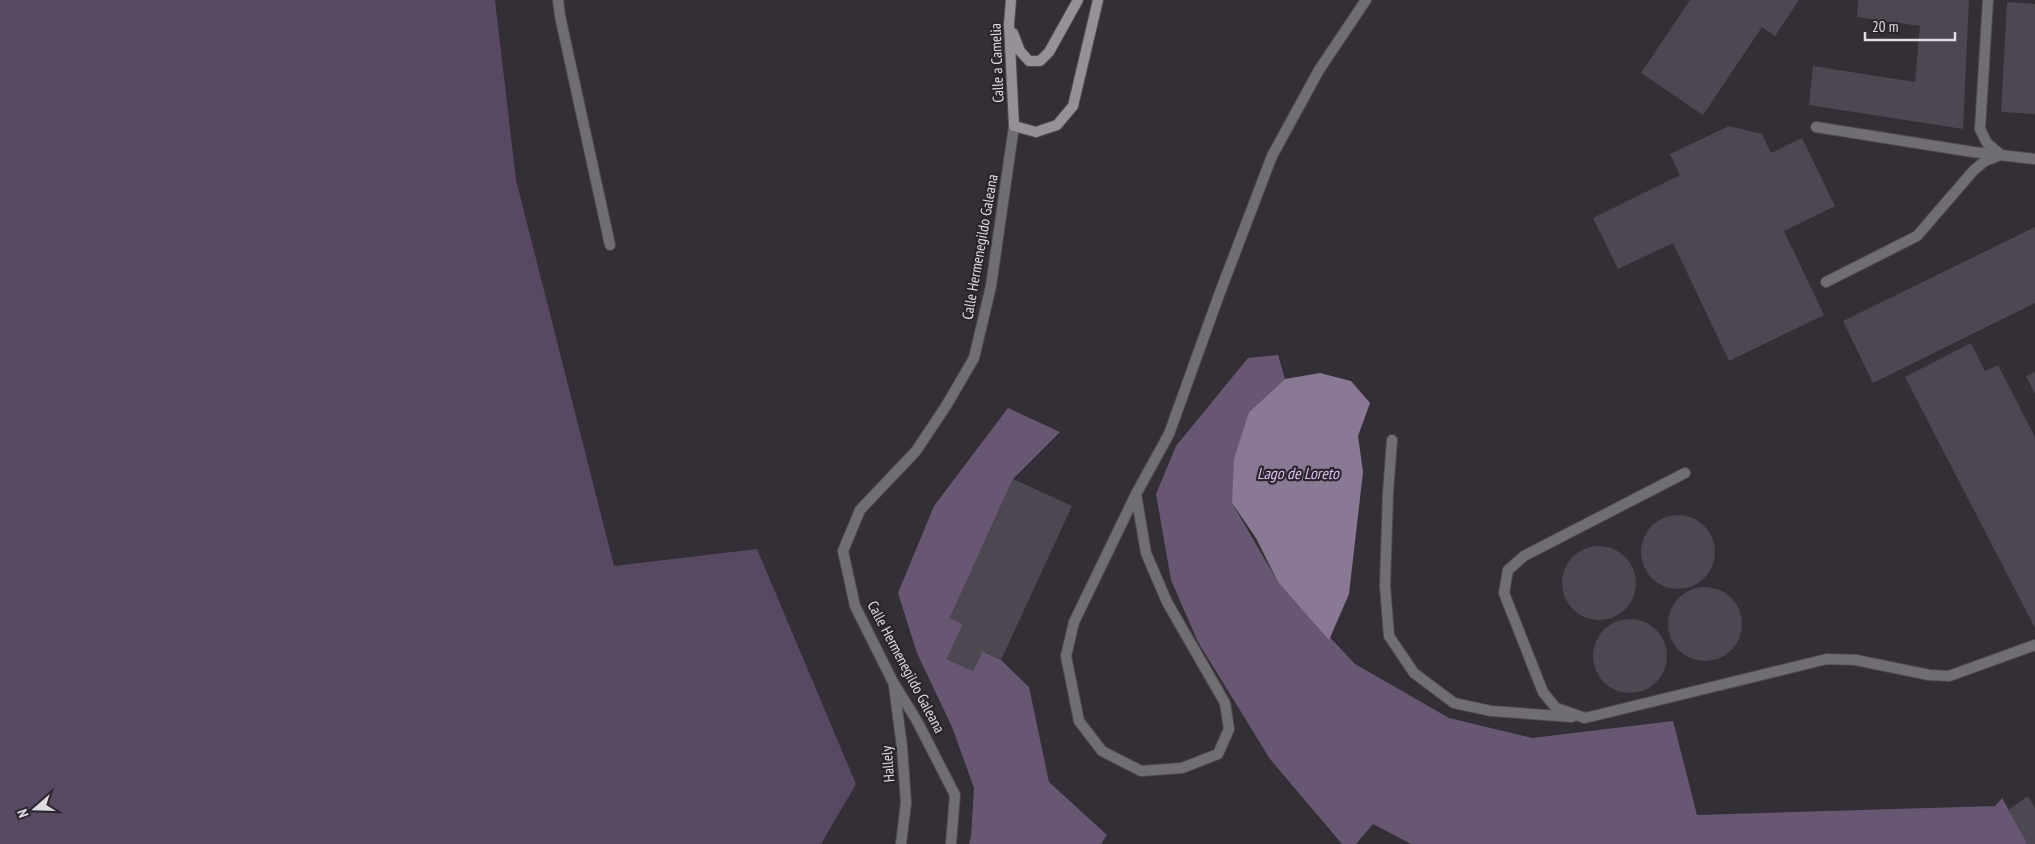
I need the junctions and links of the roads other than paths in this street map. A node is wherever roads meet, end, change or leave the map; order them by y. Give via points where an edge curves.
1 (558, 0) edge
2 (1011, 0) edge
3 (1078, 0) edge
4 (1098, 0) edge
5 (1366, 0) edge
6 (1988, 0) edge
7 (1009, 24) junction
8 (1014, 126) junction
9 (1816, 127) dead end
10 (2001, 155) junction
11 (2035, 159) edge
12 (610, 245) dead end
13 (1826, 282) dead end
14 (1392, 440) dead end
15 (1685, 473) dead end
16 (1136, 494) junction
17 (2035, 645) edge
18 (893, 682) junction
19 (1586, 718) junction
20 (901, 844) edge
21 (951, 844) edge

1 - 12 street
2 - 7 main road, Calle a Camelia
3 - 7 main road via 1049,52 1040,61 1029,61 1020,51
4 - 8 main road via 1073,106 1057,125 1036,132
5 - 16 street via 1319,70 1272,156 1170,434
6 - 10 street via 1980,129 1986,144
7 - 8 main road, Calle a Camelia
8 - 18 street, Calle Hermenegildo Galeana via 991,286 974,358 916,451 860,510 843,551 855,606
9 - 10 street
10 - 11 street
10 - 13 street via 1985,161 1974,170 1917,236
14 - 19 street via 1385,586 1389,636 1414,673 1454,703 1491,711
15 - 19 street via 1524,556 1508,570 1504,593 1543,692 1556,708
16 - 16 street via 1074,622 1066,656 1079,721 1102,750 1141,772 1182,768 1218,754 1229,729 1225,703 1167,602 1146,553
17 - 19 street via 1949,676 1856,660 1827,659
18 - 20 street, Hallely via 906,803
18 - 21 street, Calle Hermenegildo Galeana via 955,795

